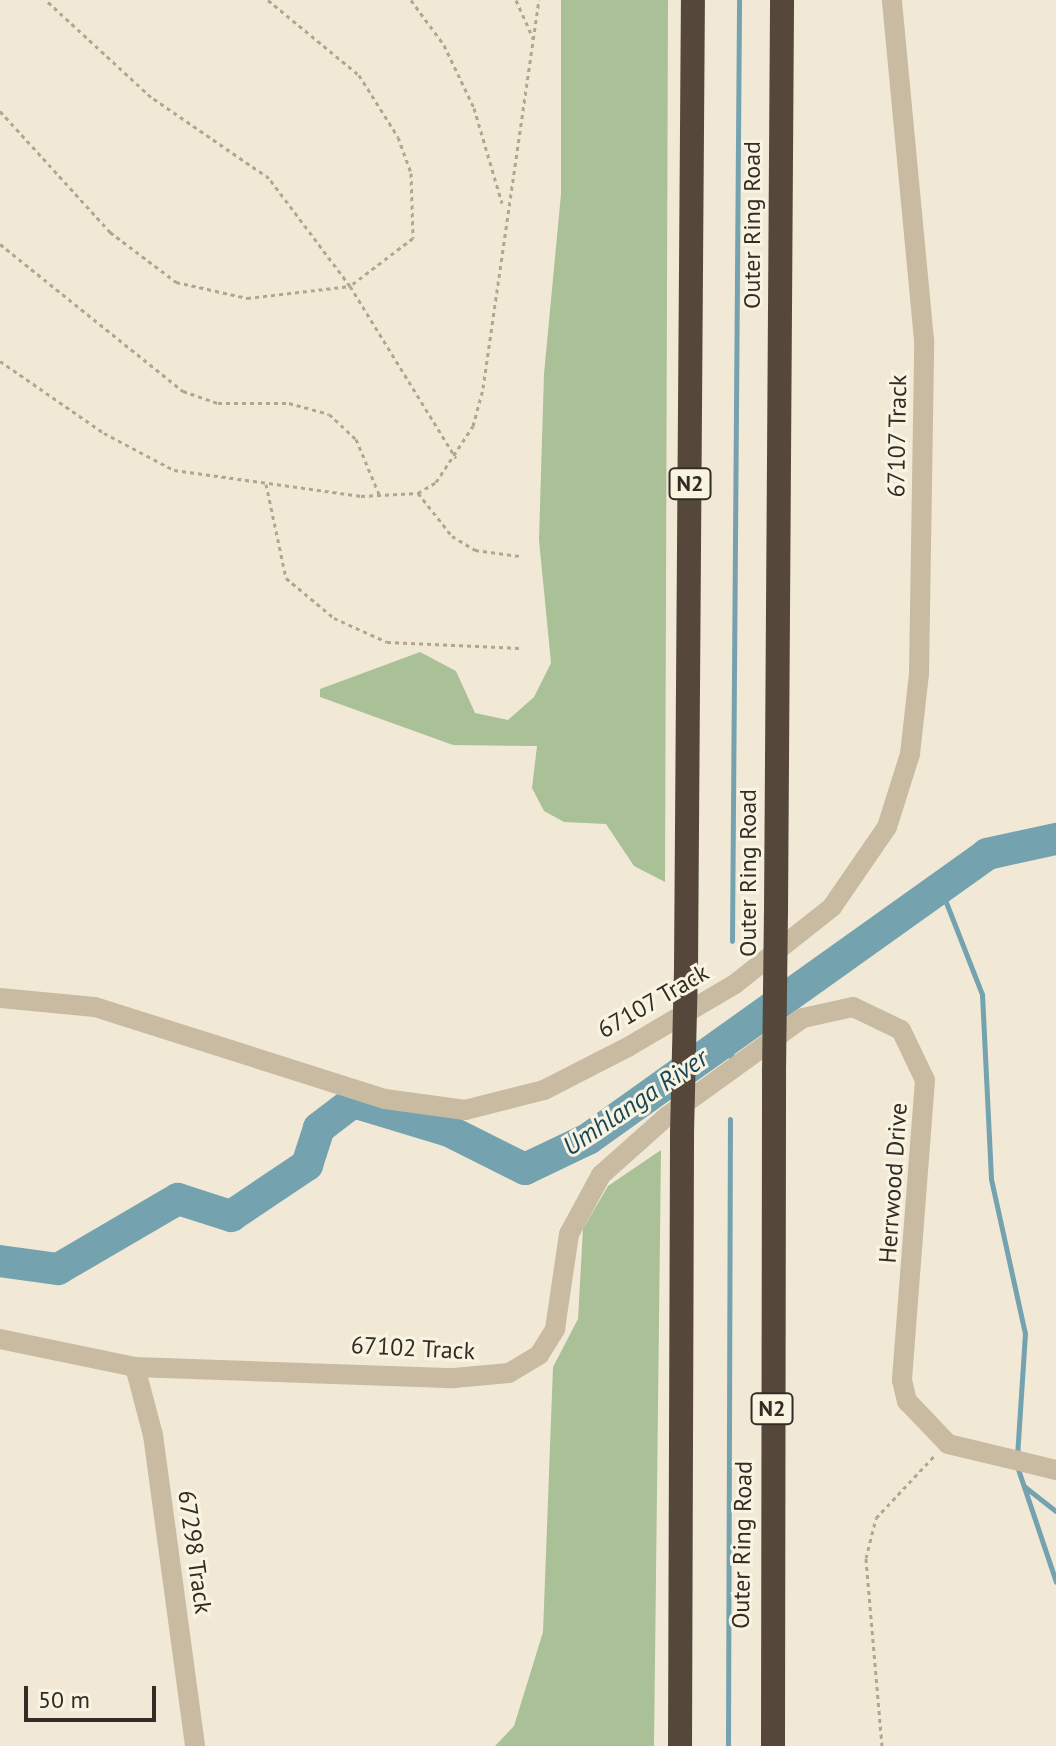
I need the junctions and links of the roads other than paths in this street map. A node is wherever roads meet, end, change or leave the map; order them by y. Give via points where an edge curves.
1 (693, 0) edge
2 (782, 0) edge
3 (892, 0) edge
4 (0, 998) edge
5 (674, 1125) junction
6 (0, 1339) edge
7 (135, 1367) junction
8 (1056, 1470) edge
9 (195, 1746) edge
10 (680, 1746) edge
11 (773, 1746) edge

1 - 5 highway, N2, bridge via 686,968
2 - 11 highway, Outer Ring Road / N2, bridge
3 - 4 street, 67107 Track via 924,340 917,698 910,754 887,827 832,907 735,984 628,1047 544,1090 465,1110 427,1109 294,1074 95,1007
5 - 7 street, 67102 Track via 588,1191 569,1234 555,1329 518,1369 454,1378
5 - 8 street, Herrwood Drive via 816,1012 863,1009 901,1030 919,1059 926,1102 902,1380 918,1420 948,1444
5 - 10 highway, N2
6 - 7 street, 67102 Track
7 - 9 street, 67298 Track via 153,1435

